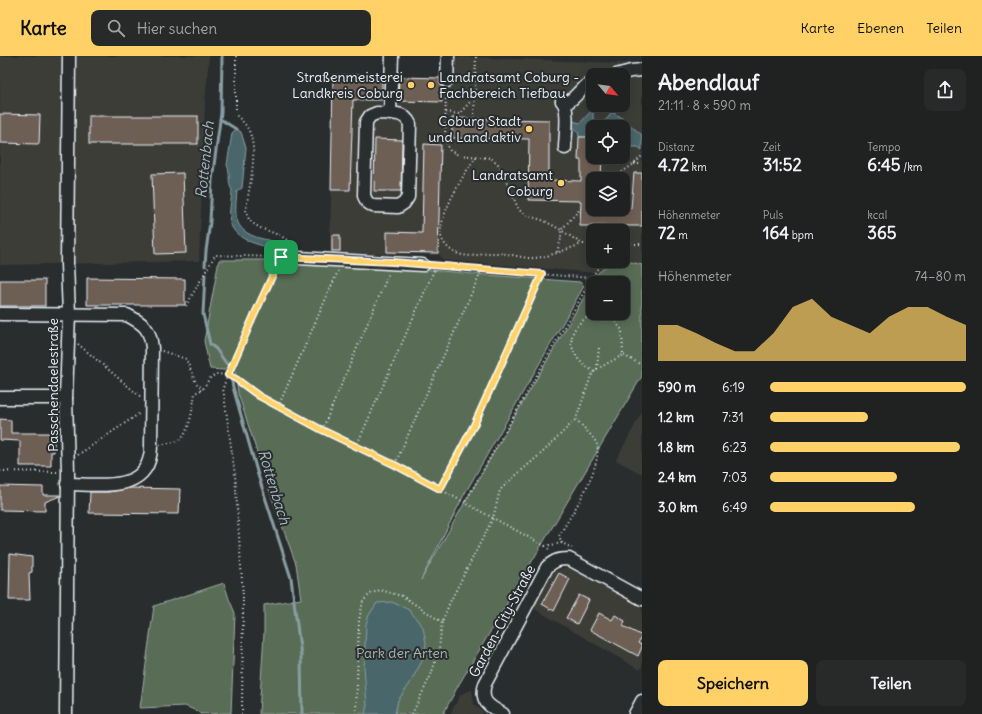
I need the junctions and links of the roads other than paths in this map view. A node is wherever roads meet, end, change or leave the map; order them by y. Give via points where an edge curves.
1 (69, 56) edge
2 (392, 56) edge
3 (448, 56) edge
4 (642, 70) edge
5 (630, 71) edge
6 (447, 81) road end
7 (586, 85) edge
8 (390, 114) junction
9 (565, 148) dead end
10 (281, 257) road end
11 (423, 265) road end
12 (0, 314) edge
13 (69, 314) junction
14 (0, 398) edge
15 (66, 398) junction
16 (67, 478) junction
17 (642, 599) edge
18 (642, 701) edge
19 (66, 714) edge
20 (503, 714) edge
21 (635, 714) edge

1 - 13 street, Passchendaelestraße
2 - 8 street
3 - 6 street
4 - 5 street
7 - 9 street via 572,100 562,101 566,112
8 - 8 street via 377,113 370,116 366,122 364,196 373,206 398,206 408,197 410,124 401,114
10 - 11 street
12 - 13 street
13 - 15 street, Passchendaelestraße
13 - 16 street via 127,315 145,326 151,338 152,348 151,454 147,466 132,481 121,484
14 - 15 street
15 - 16 street, Passchendaelestraße
16 - 19 street, Passchendaelestraße
17 - 20 street, Garden-City-Straße via 569,559 553,562 482,692 490,706
18 - 21 street

